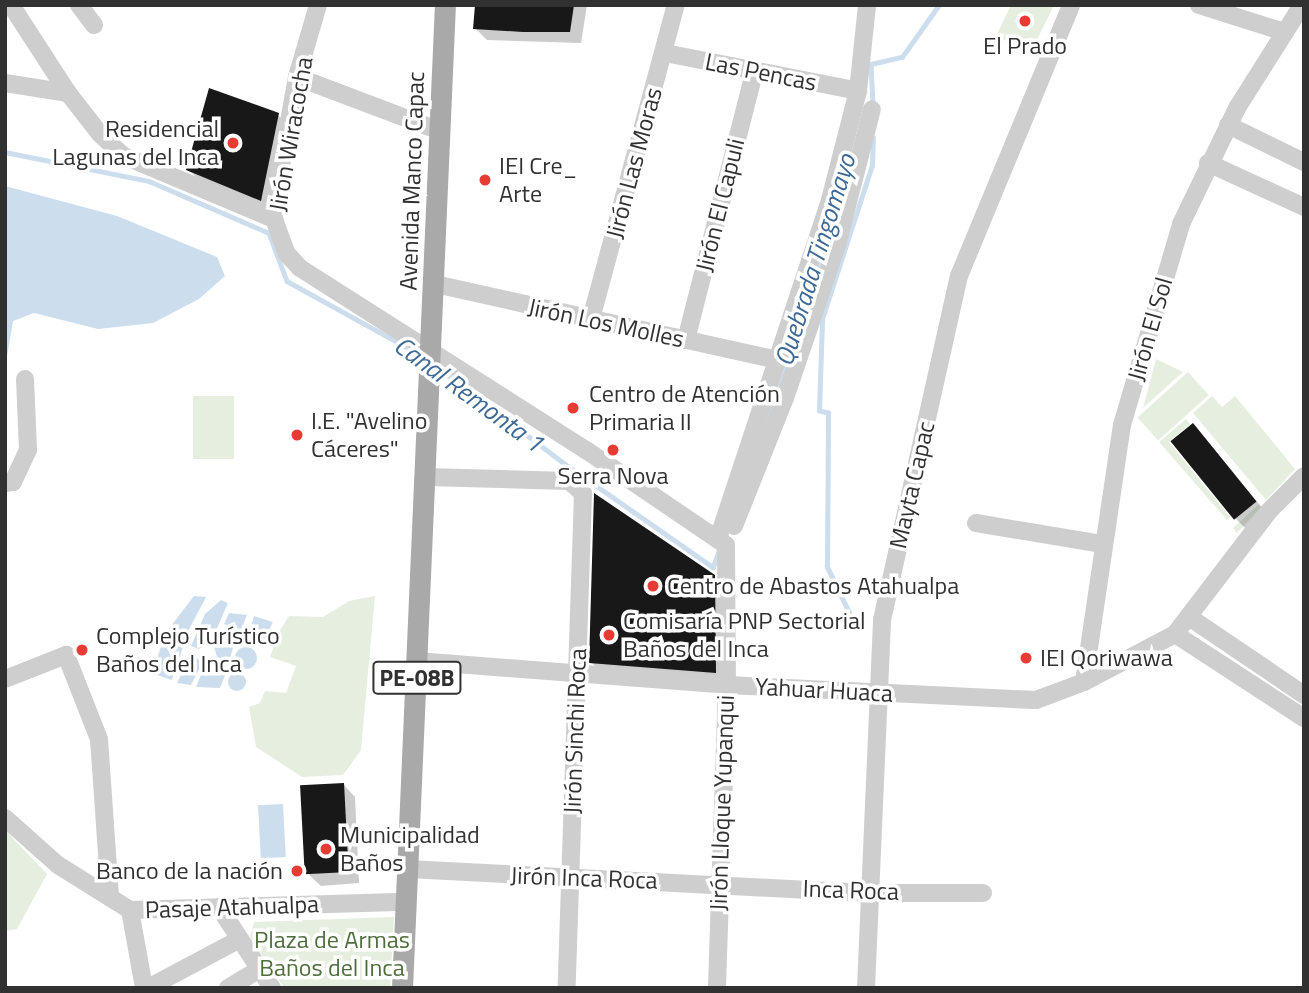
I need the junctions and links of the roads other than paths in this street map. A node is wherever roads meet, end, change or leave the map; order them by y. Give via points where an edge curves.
1 (11, 5) edge
2 (79, 5) edge
3 (102, 5) edge
4 (318, 5) edge
5 (445, 5) edge
6 (676, 5) edge
7 (867, 5) edge
8 (1071, 5) edge
9 (1199, 5) edge
10 (1302, 5) edge
11 (1284, 32) junction
12 (665, 53) junction
13 (755, 70) junction
14 (297, 77) junction
15 (5, 83) edge
16 (858, 90) junction
17 (68, 93) junction
18 (872, 109) dead end
19 (1228, 125) junction
20 (440, 131) junction
21 (1304, 162) edge
22 (1208, 163) junction
23 (1304, 207) edge
24 (274, 219) junction
25 (435, 284) junction
26 (591, 320) junction
27 (685, 340) junction
28 (432, 359) junction
29 (778, 360) junction
30 (26, 379) dead end
31 (1304, 476) edge
32 (426, 477) junction
33 (5, 483) edge
34 (976, 523) dead end
35 (722, 542) junction
36 (1101, 544) junction
37 (1189, 617) junction
38 (1175, 634) junction
39 (418, 661) junction
40 (577, 672) junction
41 (5, 679) edge
42 (1084, 682) junction
43 (727, 685) junction
44 (880, 692) junction
45 (1304, 695) edge
46 (1304, 718) edge
47 (5, 818) edge
48 (408, 869) junction
49 (572, 880) junction
50 (719, 883) junction
51 (870, 893) junction
52 (983, 893) dead end
53 (110, 898) junction
54 (406, 902) junction
55 (219, 908) junction
56 (130, 911) junction
57 (240, 939) junction
58 (260, 969) junction
59 (146, 988) edge
60 (228, 988) edge
61 (272, 988) edge
62 (402, 988) edge
63 (567, 988) edge
64 (717, 988) edge
65 (866, 988) edge

1 - 17 street
2 - 3 street via 94,25
4 - 14 street, Jirón Wiracocha
5 - 20 main road, Avenida Manco Capac / PE-08B
6 - 12 street, Jirón Las Moras
7 - 16 street
8 - 44 street, Mayta Capac via 959,276 882,620
9 - 11 street
10 - 11 street, Jirón El Sol
11 - 19 street, Jirón El Sol
12 - 13 street, Las Pencas
12 - 26 street, Jirón Las Moras
13 - 16 street, Las Pencas
13 - 27 street, Jirón El Capuli
14 - 20 street
14 - 24 street, Jirón Wiracocha
15 - 17 street
16 - 29 street via 830,200
17 - 24 street via 124,156
18 - 35 street via 824,283 785,398
19 - 21 street
19 - 22 street, Jirón El Sol
20 - 25 main road, Avenida Manco Capac / PE-08B
22 - 23 street
22 - 36 street, Jirón El Sol via 1181,224 1122,425
24 - 28 street, Jirón Wiracocha via 287,254 300,268
25 - 26 street, Jirón Los Molles
25 - 28 main road, Avenida Manco Capac / PE-08B
26 - 27 street, Jirón Los Molles
27 - 29 street, Jirón Los Molles
28 - 32 main road, Avenida Manco Capac / PE-08B
28 - 35 street, Jirón Wiracocha
29 - 35 street
30 - 33 street via 28,450 13,482
31 - 37 street via 1269,511
32 - 39 main road, Avenida Manco Capac / PE-08B
32 - 40 street, Jirón Sinchi Roca via 569,481 583,493
34 - 36 street
35 - 43 street, Jirón Lloque Yupanqui
36 - 42 street, Jirón El Sol
37 - 38 street
37 - 45 street
38 - 42 street, Yahuar Huaca
38 - 46 street
39 - 40 street, Yahuar Huaca
39 - 48 main road, Avenida Manco Capac / PE-08B
40 - 43 street, Yahuar Huaca
40 - 49 street, Jirón Sinchi Roca
41 - 53 street via 66,655 99,739
42 - 44 street, Yahuar Huaca via 1036,700
43 - 44 street, Yahuar Huaca
43 - 50 street, Jirón Lloque Yupanqui
44 - 51 street, Mayta Capac
47 - 53 street, Pasaje Atahualpa via 58,865
48 - 49 street, Jirón Inca Roca
48 - 54 main road, Avenida Manco Capac / PE-08B
49 - 50 street, Jirón Inca Roca
49 - 63 street, Jirón Sinchi Roca
50 - 51 street, Inca Roca
50 - 64 street, Jirón Lloque Yupanqui
51 - 52 street, Inca Roca
51 - 65 street, Mayta Capac
53 - 56 street, Pasaje Atahualpa
54 - 55 street, Pasaje Atahualpa
54 - 62 main road, Avenida Manco Capac / PE-08B
55 - 56 street, Pasaje Atahualpa
55 - 57 street
56 - 59 street
57 - 58 street
57 - 59 street
58 - 60 street
58 - 61 street

